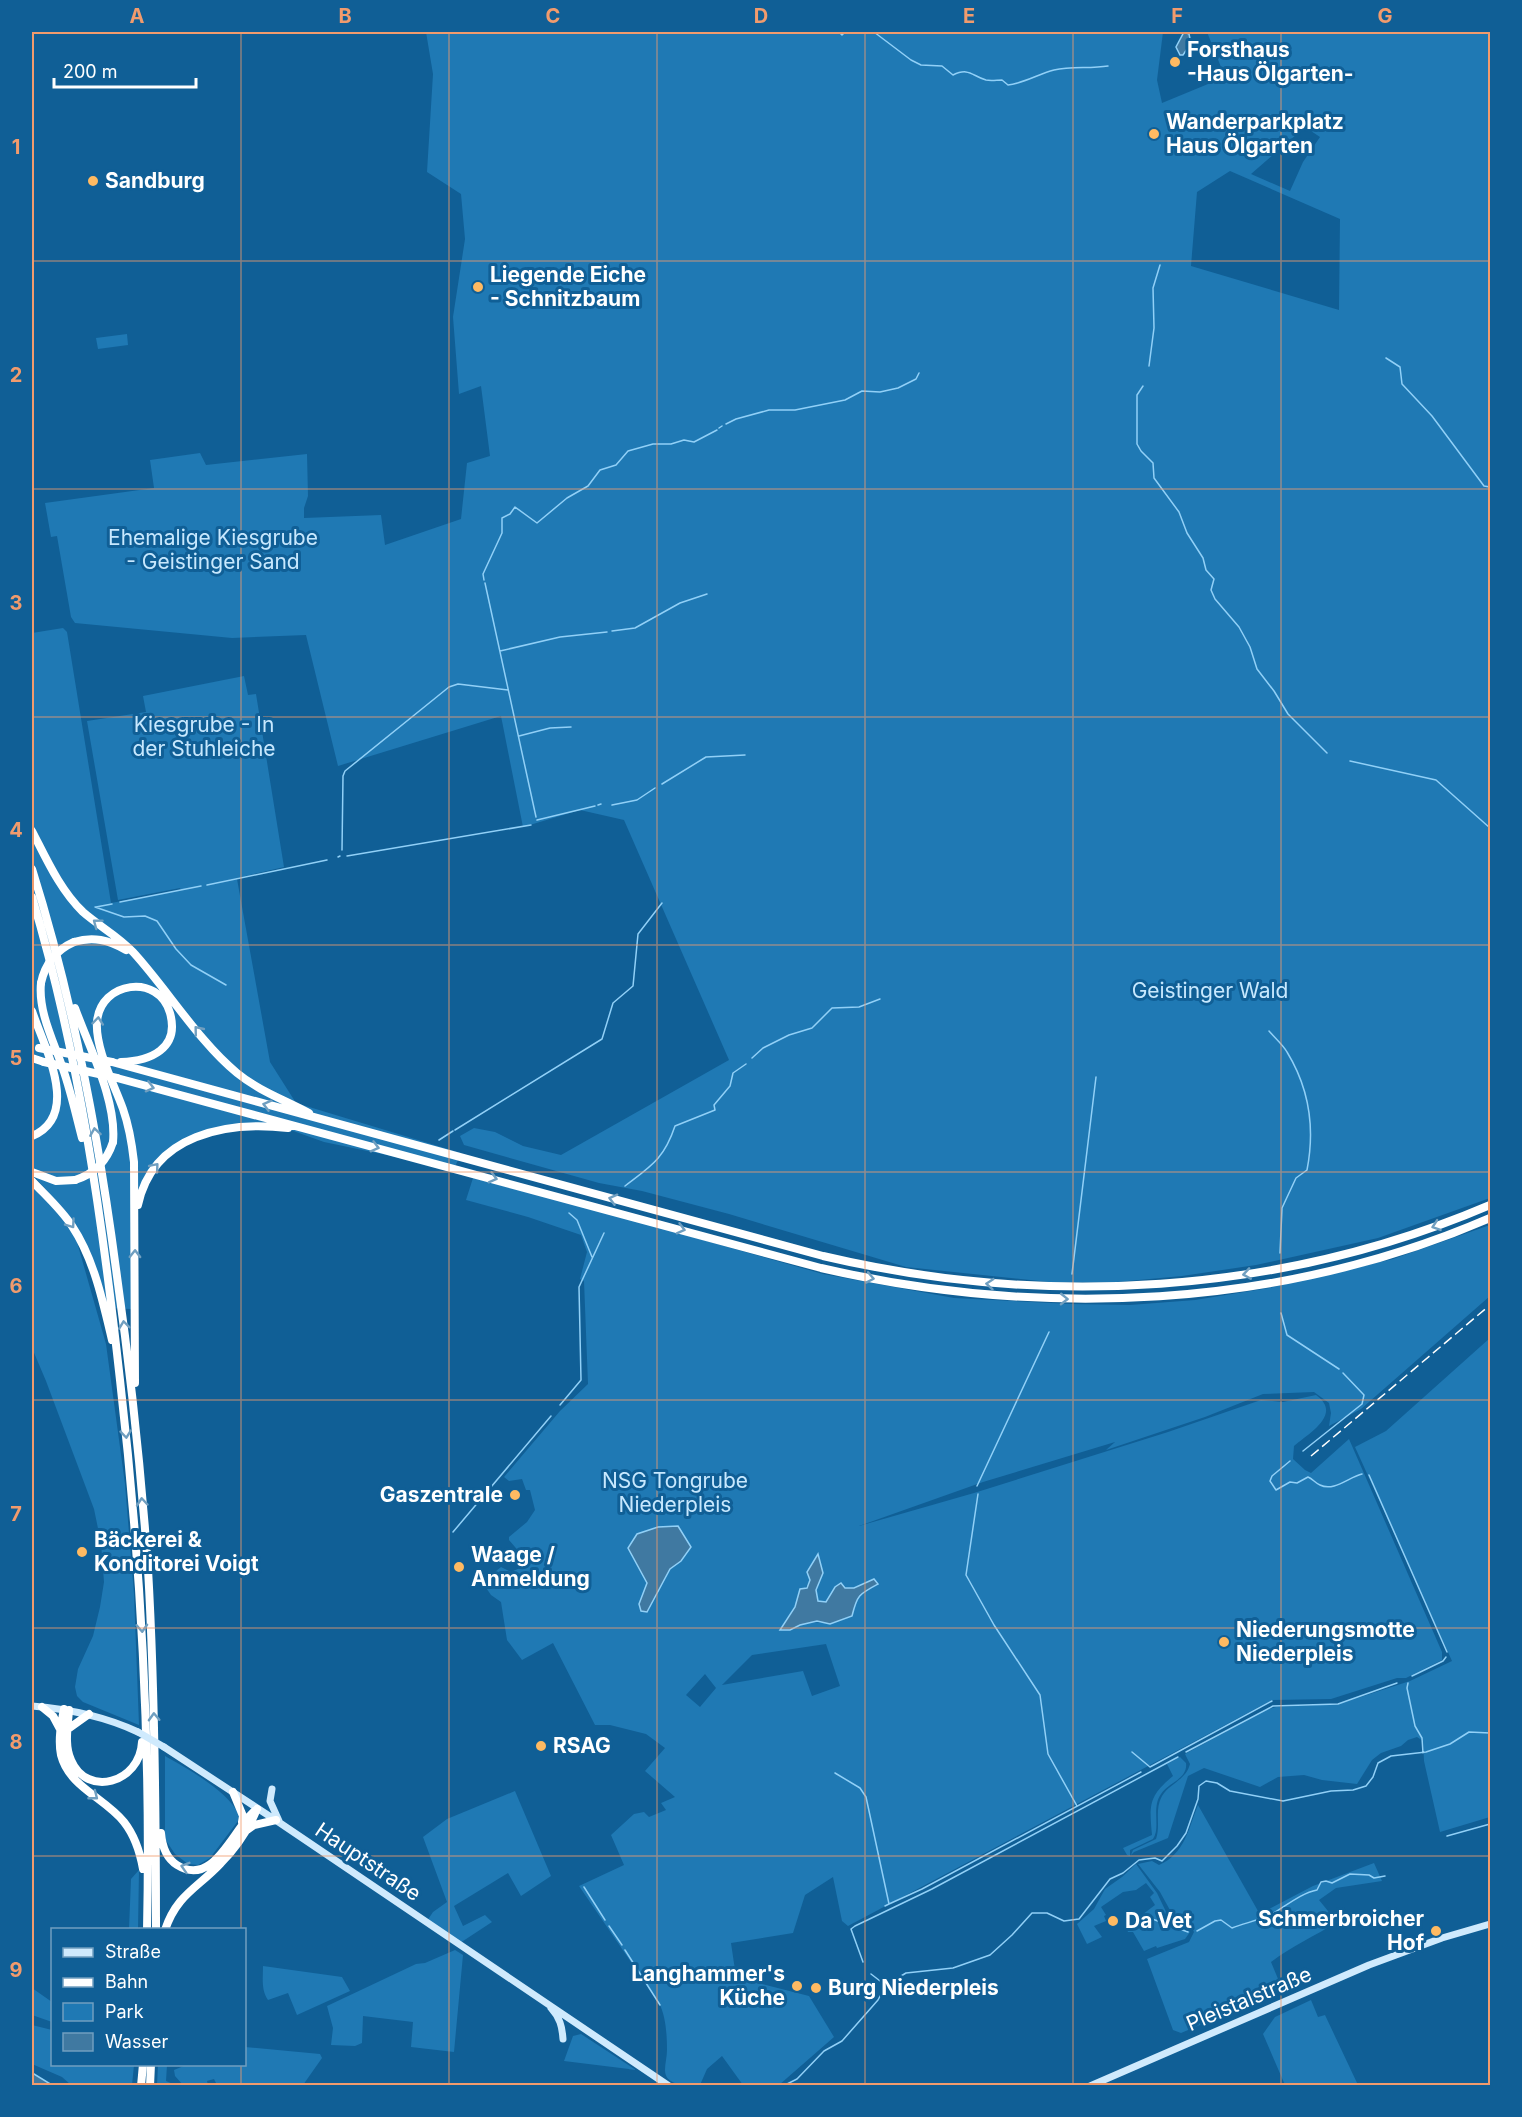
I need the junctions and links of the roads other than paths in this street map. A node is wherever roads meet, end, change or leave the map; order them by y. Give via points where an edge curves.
1 (32, 831) edge
2 (32, 869) edge
3 (32, 897) edge
4 (141, 961) junction
5 (61, 970) junction
6 (32, 1011) edge
7 (35, 1047) edge
8 (32, 1060) edge
9 (112, 1062) junction
10 (323, 1120) junction
11 (319, 1132) junction
12 (32, 1136) edge
13 (32, 1172) edge
14 (32, 1181) edge
15 (95, 1188) junction
16 (1491, 1205) edge
17 (1491, 1218) edge
18 (136, 1221) junction
19 (120, 1376) junction
20 (135, 1425) junction
21 (32, 1706) edge
22 (42, 1707) junction
23 (66, 1709) junction
24 (88, 1714) junction
25 (146, 1715) junction
26 (64, 1729) junction
27 (272, 1789) dead end
28 (233, 1792) junction
29 (156, 1797) junction
30 (257, 1809) junction
31 (278, 1821) junction
32 (244, 1826) junction
33 (148, 1911) junction
34 (1491, 1924) edge
35 (147, 1928) edge
36 (156, 1928) edge
37 (165, 1928) edge
38 (543, 2000) junction
39 (563, 2039) dead end
40 (142, 2066) edge
41 (152, 2066) edge
42 (141, 2085) edge
43 (150, 2085) edge
44 (669, 2085) edge
45 (1090, 2085) edge

4 -> 1 highway via 77,905
2 - 5 highway
3 - 15 highway via 69,1043
10 -> 4 highway via 280,1100 237,1073
4 - 15 highway, bridge via 105,940 74,942 51,959 41,983 43,1009
5 - 13 highway, bridge via 111,1108 113,1142 99,1167 75,1180 49,1179
20 -> 5 highway via 110,1218
6 - 12 highway via 55,1076 58,1098 50,1123
7 - 9 highway, bridge
8 -> 11 highway, bridge via 117,1078
10 -> 9 highway
18 -> 9 highway via 132,1144 98,1039 97,1020 102,1004 115,991 132,986 149,989 163,1000 171,1016 167,1042 147,1059
16 -> 10 highway via 1372,1247 1267,1271 1148,1286 1006,1285 916,1275 823,1256
11 -> 17 highway via 821,1268 925,1288 1007,1297 1132,1298 1250,1286 1376,1258
18 -> 11 highway via 149,1173 165,1156 191,1139 241,1126
14 -> 19 highway via 64,1214 85,1249
15 - 19 highway
20 -> 18 highway
19 -> 25 highway via 132,1484
29 -> 20 highway via 148,1570
21 - 22 main road, Hauptstraße
22 - 23 main road, Hauptstraße
22 - 26 highway
23 - 24 main road, Hauptstraße
23 - 26 highway
24 - 26 highway
24 - 28 main road, Hauptstraße, bridge via 138,1732
25 - 26 highway via 137,1763 115,1780 96,1781 76,1769
25 - 33 highway
26 -> 33 highway via 61,1754 69,1773 123,1821 134,1838 141,1854 144,1904
27 - 31 main road via 270,1801
28 - 30 main road, Hauptstraße
28 - 32 highway
32 -> 29 highway via 216,1860 189,1870 175,1863 165,1850
29 - 36 highway
30 - 31 main road, Hauptstraße
30 - 32 highway via 248,1815
31 - 32 highway
31 - 38 main road, Hauptstraße
32 - 37 highway via 220,1865 185,1894
33 - 35 highway
34 - 45 main road, Pleistalstraße via 1369,1965
38 - 39 main road via 558,2017
38 - 44 main road, Hauptstraße
40 - 42 highway
41 - 43 highway

